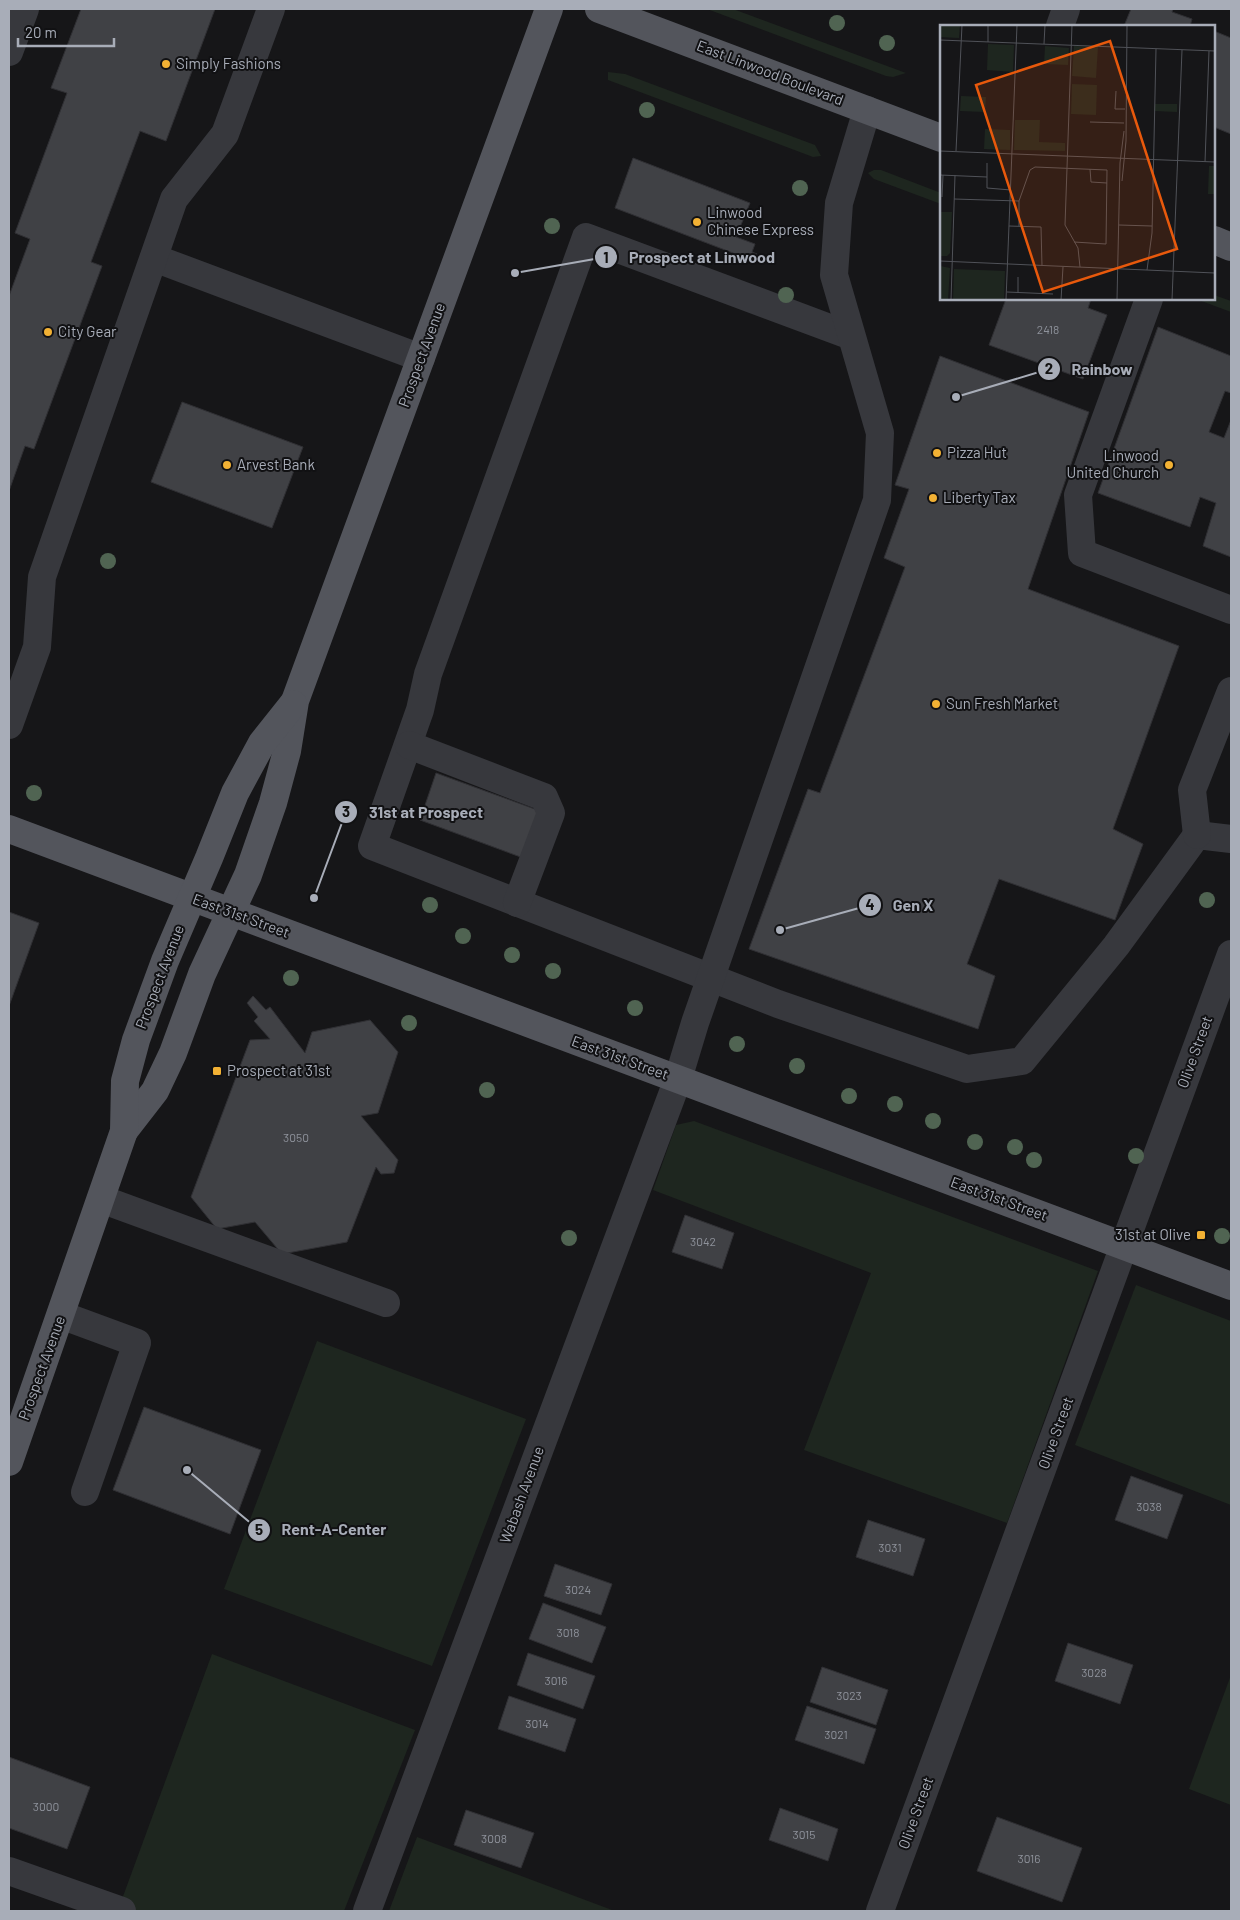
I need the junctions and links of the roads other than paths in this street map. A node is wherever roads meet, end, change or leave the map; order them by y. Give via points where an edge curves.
1 (24, 9) edge
2 (271, 9) edge
3 (549, 9) edge
4 (599, 9) edge
5 (1066, 9) edge
6 (1060, 25) edge
7 (9, 52) edge
8 (867, 110) junction
9 (940, 138) edge
10 (1215, 240) edge
11 (1231, 247) edge
12 (154, 258) junction
13 (1149, 300) edge
14 (851, 336) junction
15 (421, 358) junction
16 (1231, 610) edge
17 (1231, 692) edge
18 (295, 701) junction
19 (9, 725) edge
20 (409, 745) junction
21 (9, 829) edge
22 (1198, 835) junction
23 (1231, 839) edge
24 (192, 898) junction
25 (517, 903) junction
26 (232, 912) junction
27 (1231, 954) edge
28 (711, 978) junction
29 (678, 1079) junction
30 (124, 1131) junction
31 (101, 1199) junction
32 (1124, 1246) junction
33 (1231, 1286) edge
34 (386, 1303) dead end
35 (61, 1315) junction
36 (9, 1462) edge
37 (85, 1492) dead end
38 (9, 1871) edge
39 (122, 1911) edge
40 (367, 1911) edge
41 (880, 1911) edge

1 - 7 street
2 - 12 street via 225,134 174,199
3 - 15 main road, Prospect Avenue
4 - 8 main road, East Linwood Boulevard
5 - 6 street
8 - 9 main road, East Linwood Boulevard
8 - 14 street, Wabash Avenue via 838,203 834,275
10 - 11 main road
12 - 15 street
12 - 19 street via 42,577 38,647
13 - 16 street via 1078,495 1082,553
14 - 20 street via 586,237 428,674
14 - 28 street, Wabash Avenue via 880,433 877,500
15 - 18 main road, Prospect Avenue
17 - 22 street via 1192,790
18 - 24 main road, Prospect Avenue via 262,743 235,793
18 - 26 main road, Prospect Avenue via 274,803
20 - 25 street via 544,796 551,813
20 - 25 street via 372,846
21 - 24 main road, East 31st Street
22 - 23 street
22 - 28 street via 1116,946 1022,1061 967,1070
24 - 26 main road, East 31st Street
24 - 30 main road, Prospect Avenue via 136,1040 126,1081
25 - 28 street
26 - 29 main road, East 31st Street
26 - 30 main road, Prospect Avenue via 202,974 173,1053 155,1091
27 - 32 street, Olive Street
28 - 29 street, Wabash Avenue
29 - 32 main road, East 31st Street
29 - 40 street, Wabash Avenue
30 - 31 main road, Prospect Avenue
31 - 34 street
31 - 35 main road, Prospect Avenue
32 - 33 main road, East 31st Street
32 - 41 street, Olive Street
35 - 36 main road, Prospect Avenue
35 - 37 street via 137,1343
38 - 39 street

